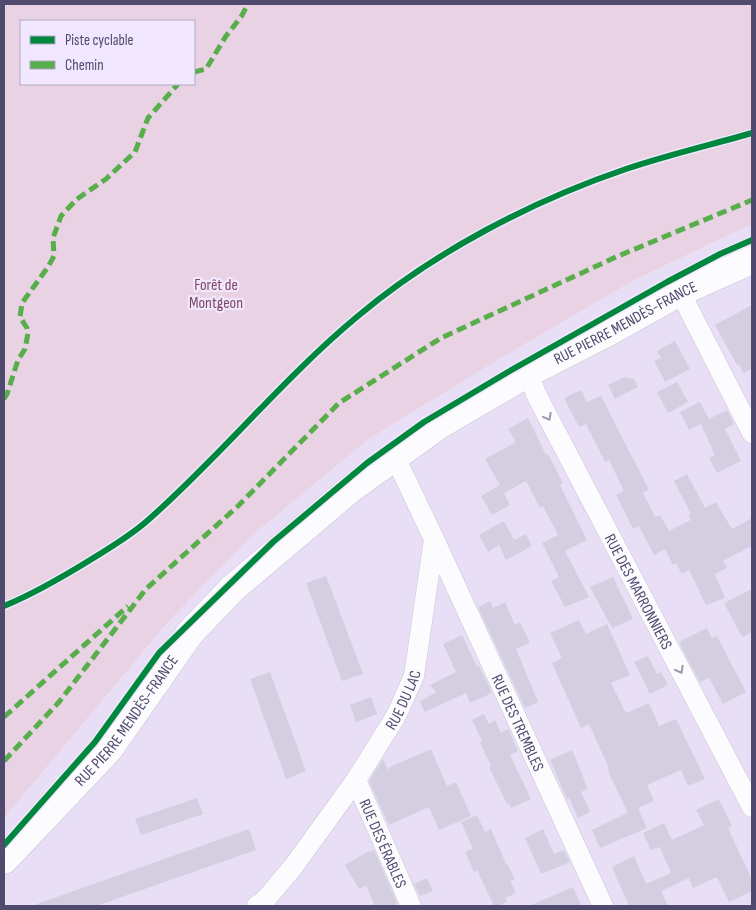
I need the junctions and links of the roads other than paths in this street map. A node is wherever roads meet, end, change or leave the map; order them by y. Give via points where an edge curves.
1 (752, 260) edge
2 (680, 292) junction
3 (528, 373) junction
4 (752, 433) edge
5 (395, 457) junction
6 (434, 539) junction
7 (356, 780) junction
8 (752, 807) edge
9 (4, 860) edge
10 (257, 906) edge
11 (410, 906) edge
12 (603, 906) edge

1 - 2 main road, RUE PIERRE MENDÈS-FRANCE
2 - 3 main road, RUE PIERRE MENDÈS-FRANCE
2 - 4 street
3 - 5 main road, RUE PIERRE MENDÈS-FRANCE via 439,425
3 -> 8 street, RUE DES MARRONNIERS via 537,396
5 - 6 street
5 - 9 main road, RUE PIERRE MENDÈS-FRANCE via 349,490 232,589 190,634 108,749
6 - 7 street, RUE DU LAC via 414,676 396,716
6 - 12 street, RUE DES TREMBLES
7 - 10 street, RUE DU LAC via 293,867
7 - 11 street, RUE DES ÉRABLES

